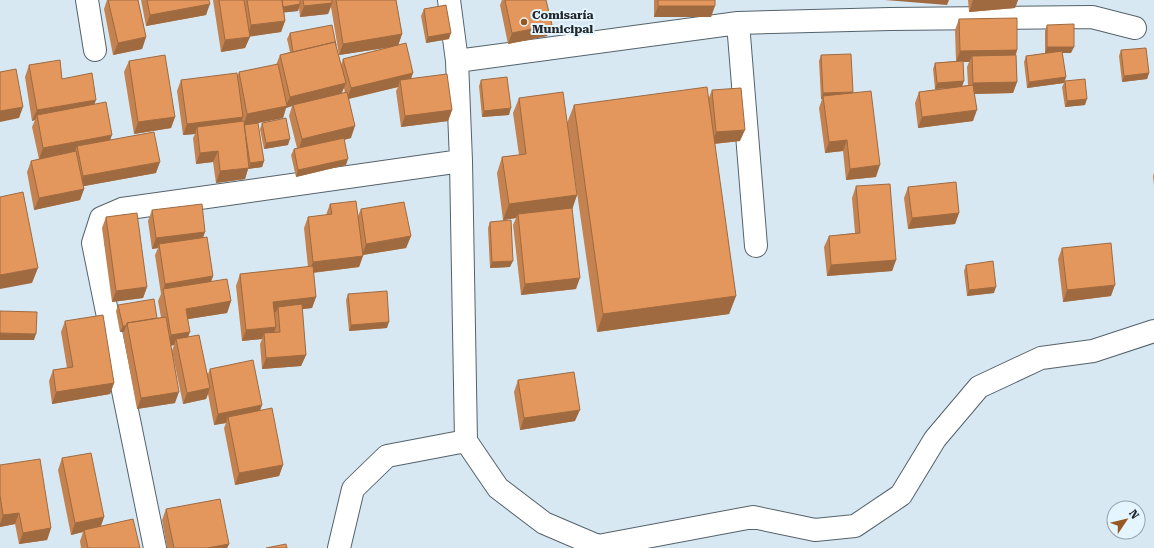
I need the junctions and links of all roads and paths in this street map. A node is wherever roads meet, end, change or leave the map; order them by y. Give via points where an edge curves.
1 (87, 0) edge
2 (450, 0) edge
3 (738, 23) junction
4 (1135, 28) dead end
5 (95, 50) dead end
6 (457, 61) junction
7 (461, 161) junction
8 (756, 246) dead end
9 (1154, 331) edge
10 (466, 441) junction
11 (598, 547) edge
12 (155, 548) edge
13 (339, 548) edge

1 - 5 street
2 - 6 street
3 - 4 street via 1092,17
3 - 6 street
3 - 8 street
6 - 7 street
7 - 10 street
7 - 12 street via 122,209 101,218 93,244
9 - 11 street via 1093,351 1041,358 979,387 935,439 901,495 855,526 816,530 753,517
10 - 11 street via 498,488 544,522
10 - 13 street via 387,456 353,490

